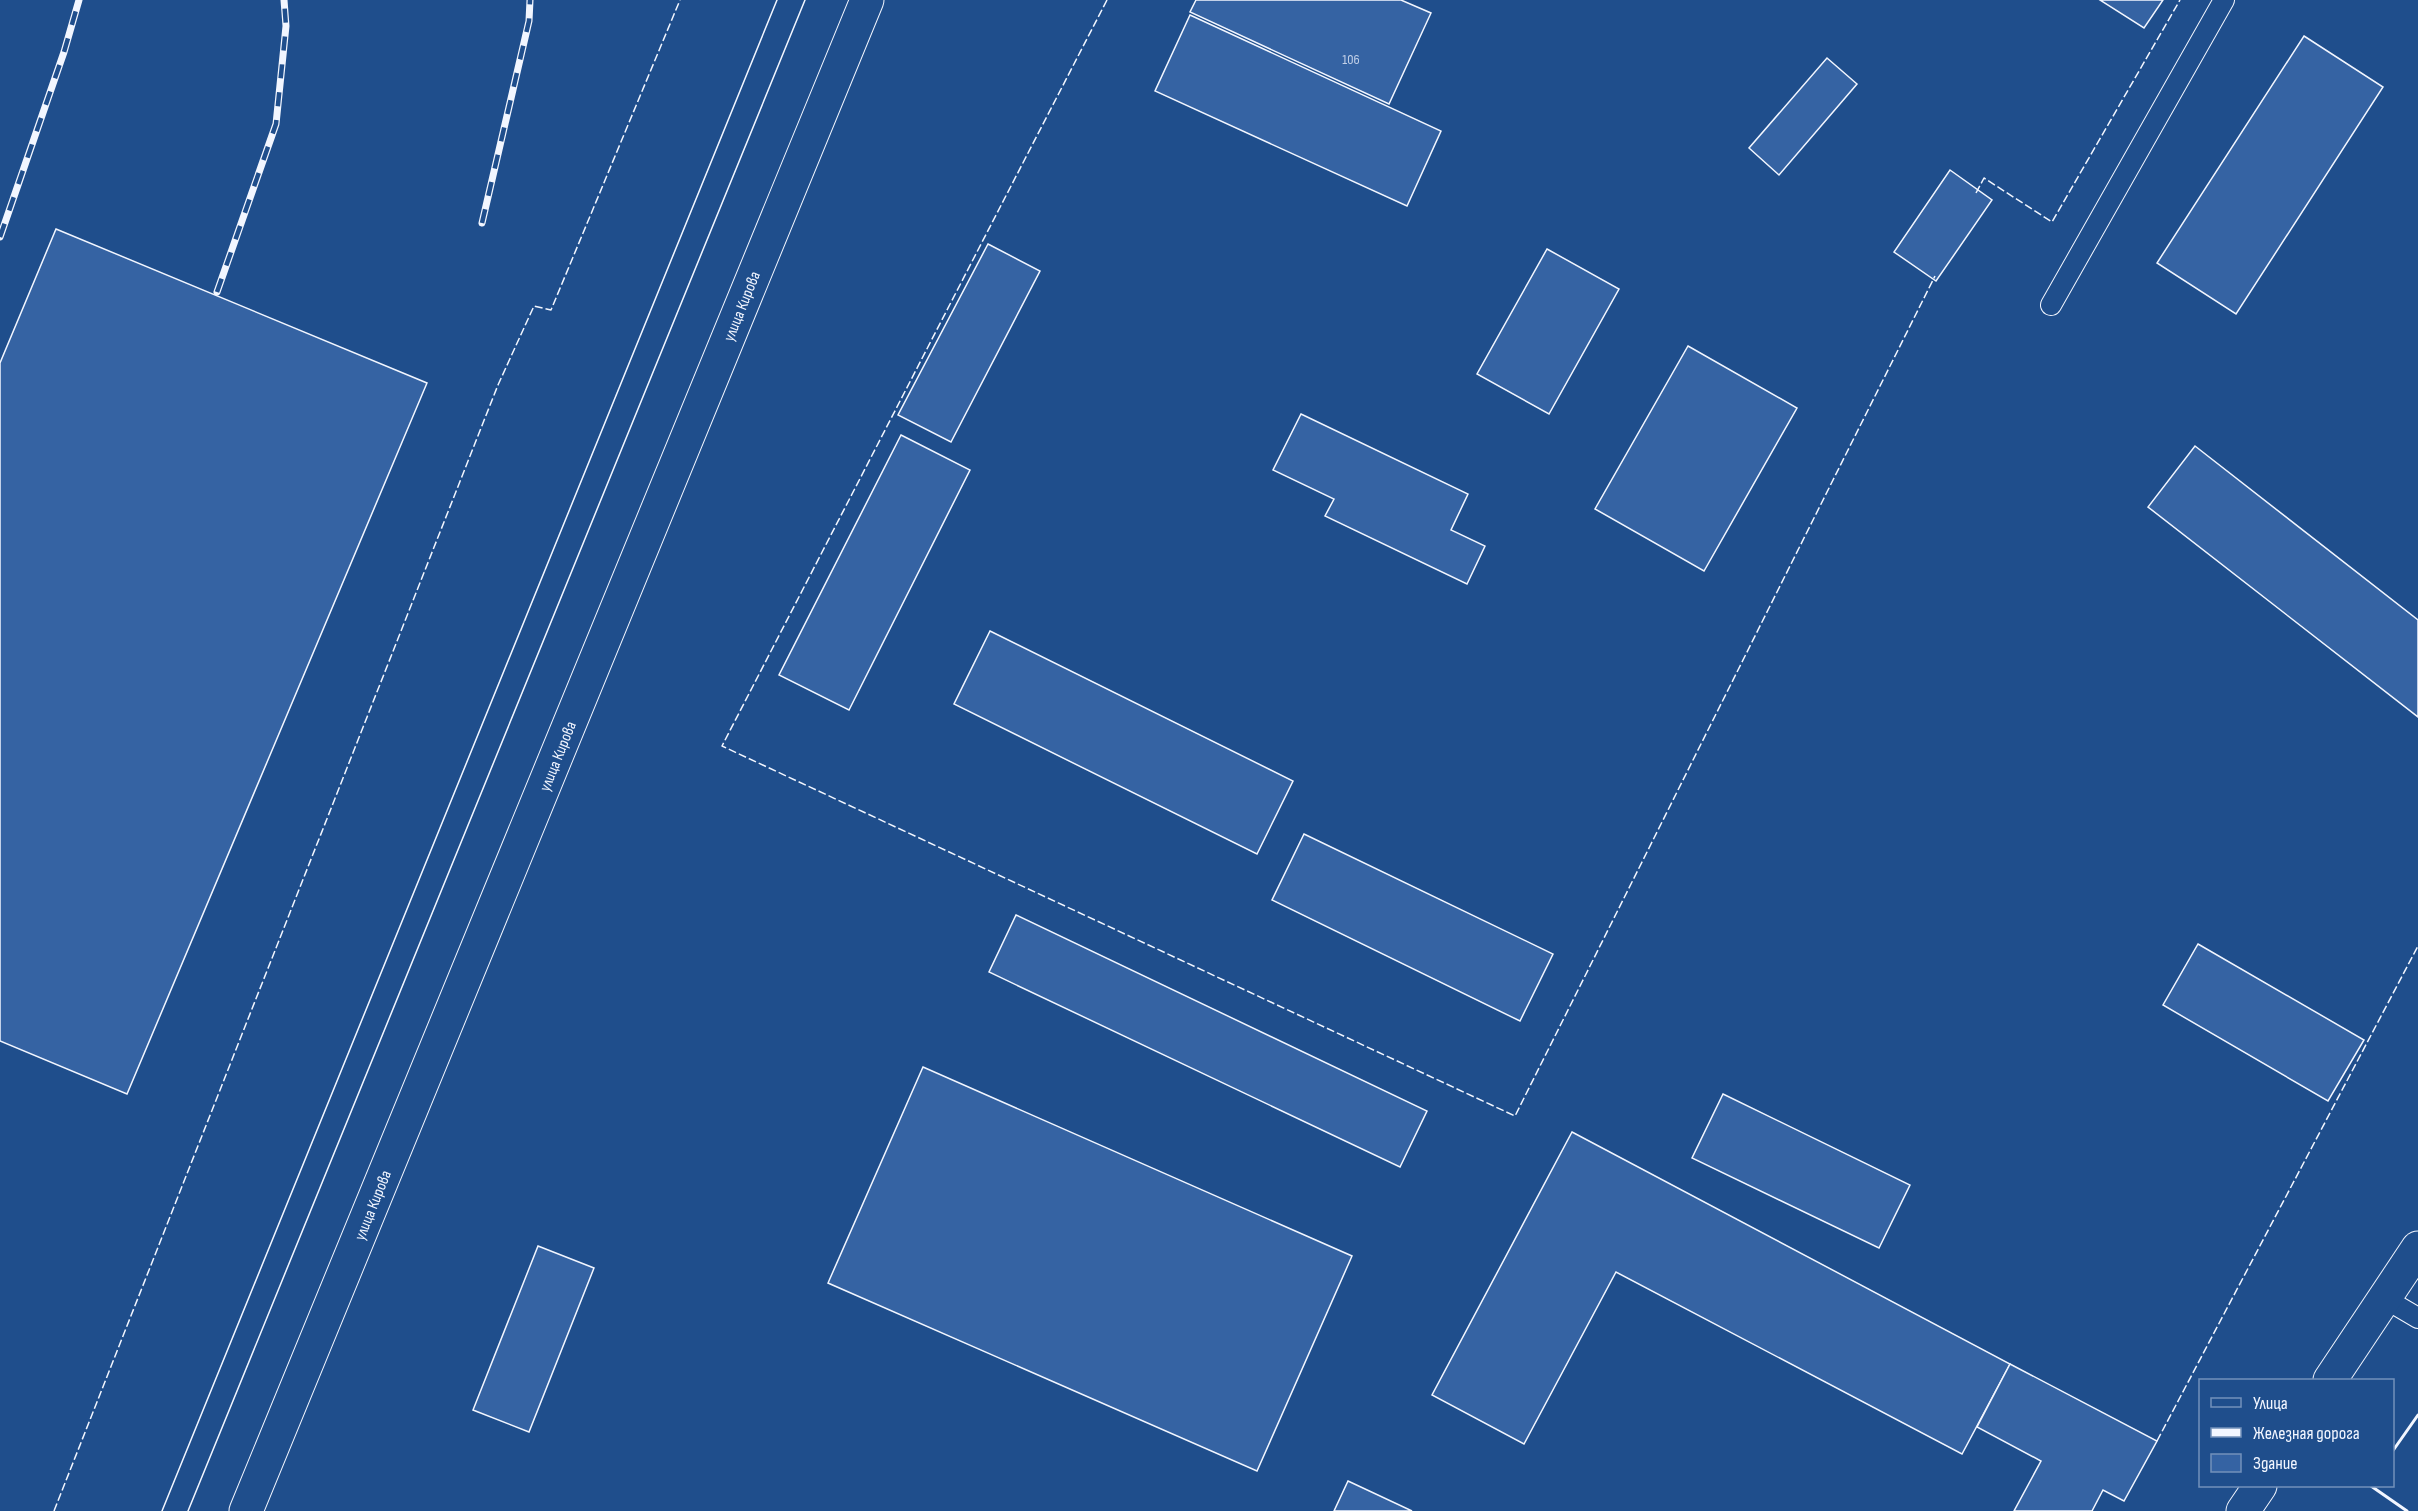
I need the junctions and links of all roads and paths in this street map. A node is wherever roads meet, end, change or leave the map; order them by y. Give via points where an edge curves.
1 (867, 0) edge
2 (2224, 0) edge
3 (2051, 305) dead end
4 (2418, 1248) edge
5 (2384, 1298) junction
6 (2418, 1318) edge
7 (2331, 1379) edge
8 (2259, 1487) edge
9 (246, 1511) edge
10 (2243, 1511) edge

1 - 9 main road, улица Кирова
2 - 3 lane
4 - 5 main road
5 - 6 lane
5 - 7 main road
8 - 10 main road

